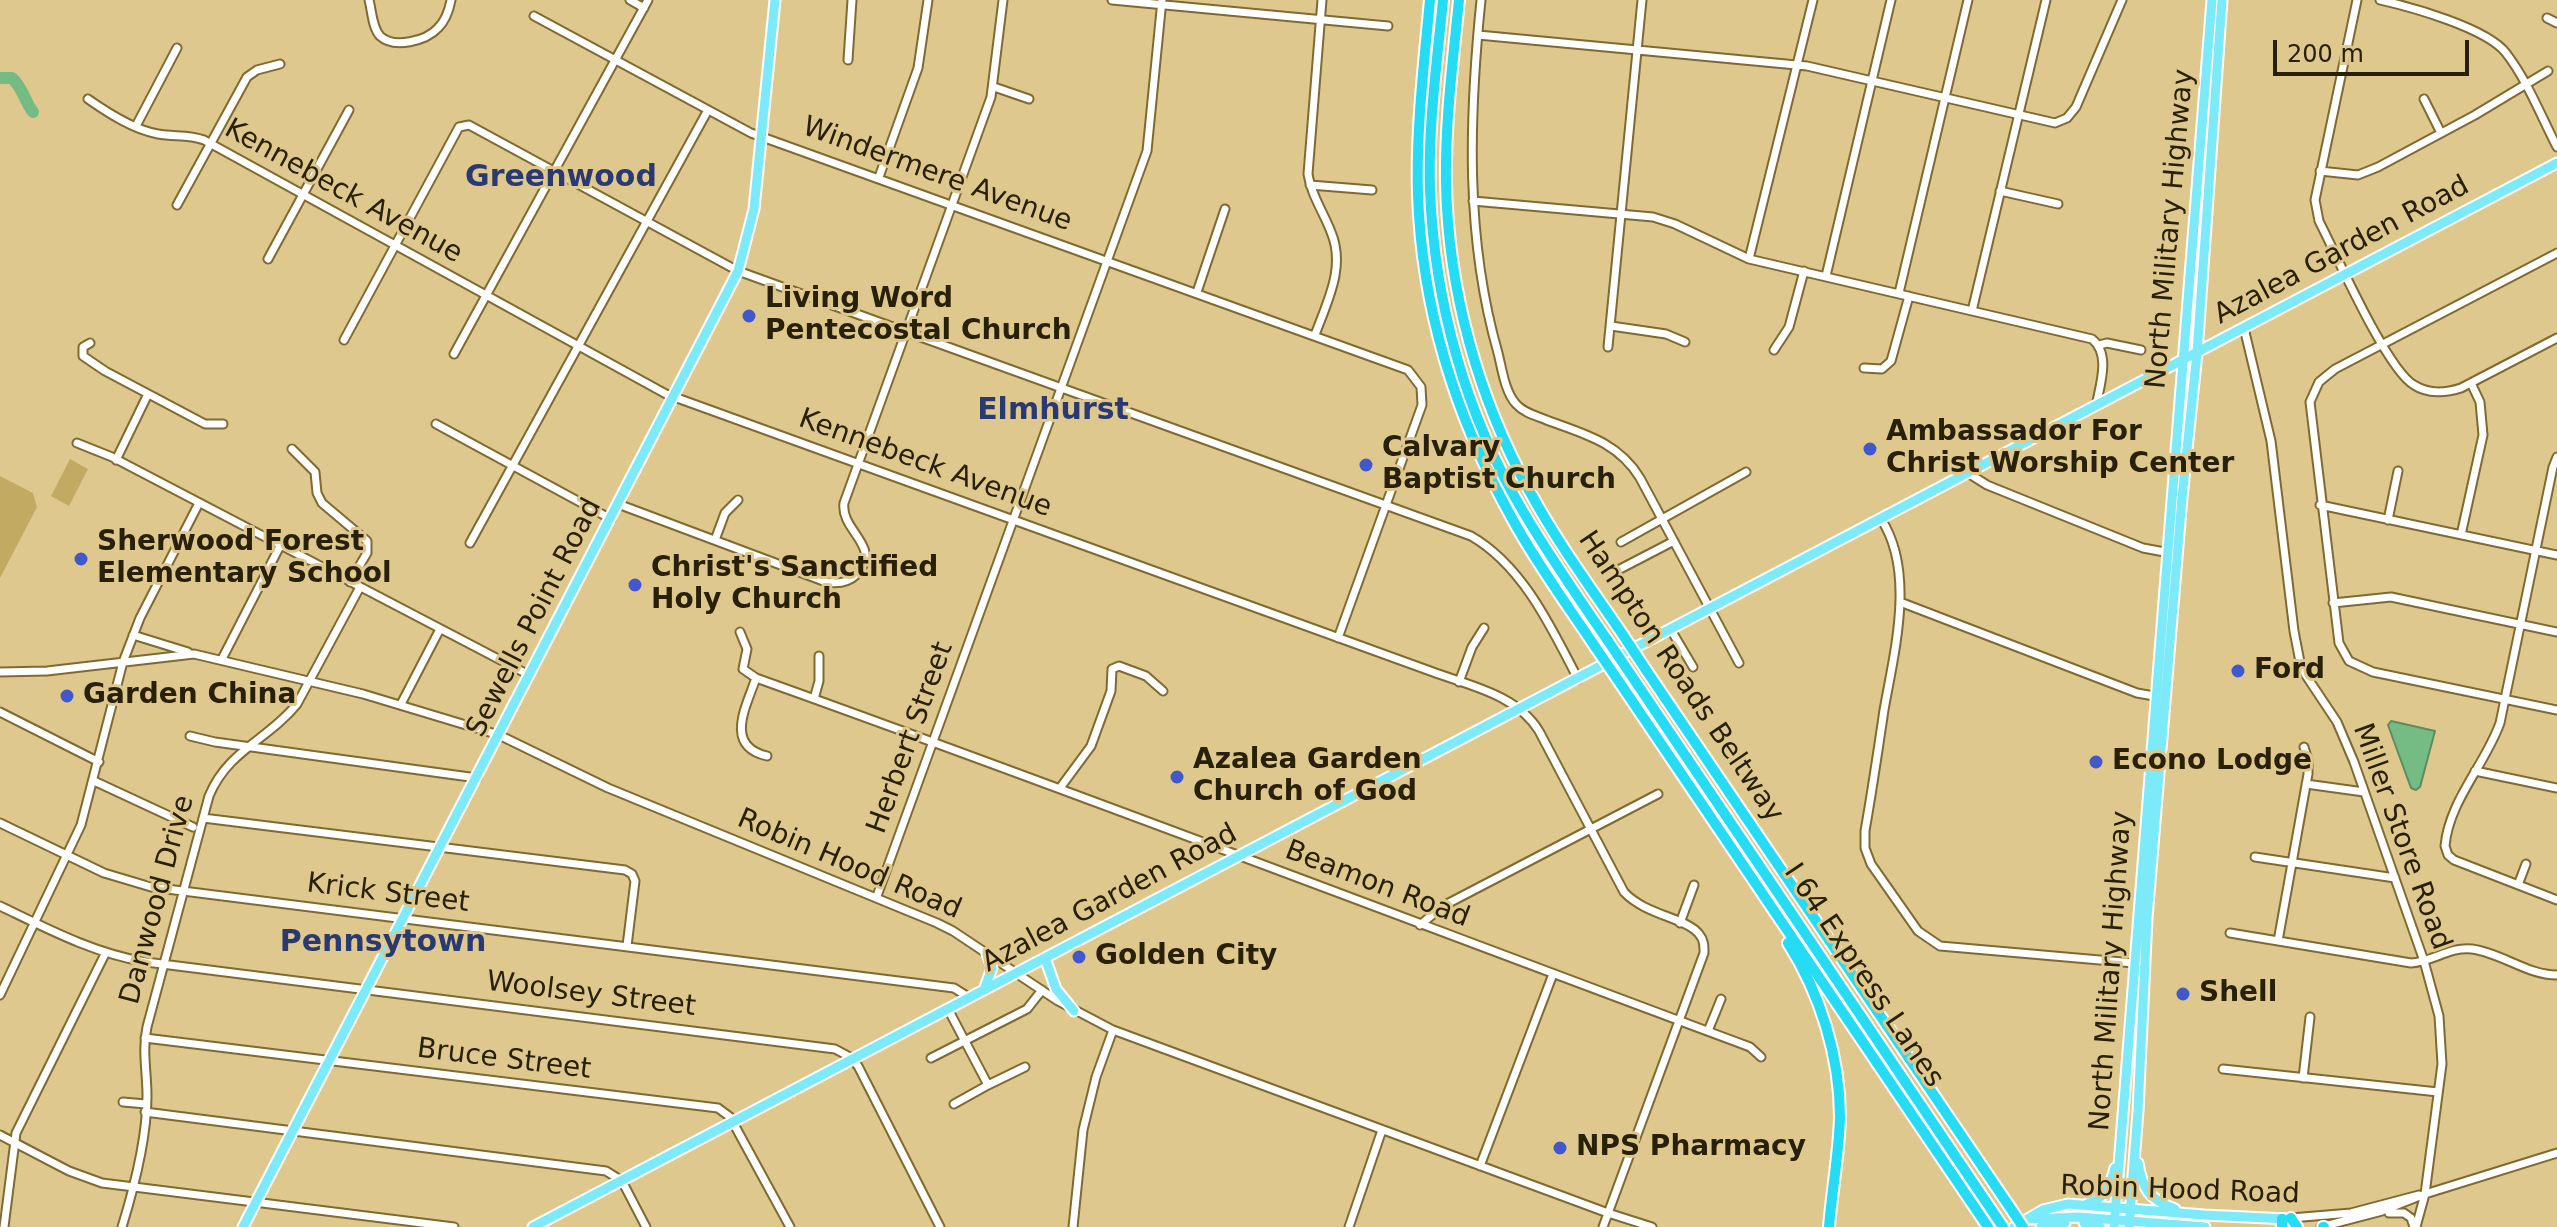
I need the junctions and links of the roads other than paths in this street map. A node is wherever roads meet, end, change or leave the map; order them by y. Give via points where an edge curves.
1 (369, 0) edge
2 (451, 0) edge
3 (630, 0) edge
4 (648, 0) edge
5 (775, 0) edge
6 (852, 0) edge
7 (928, 0) edge
8 (1003, 0) edge
9 (1112, 0) edge
10 (1322, 0) edge
11 (1430, 0) edge
12 (1443, 0) edge
13 (1459, 0) edge
14 (1481, 0) edge
15 (1642, 0) edge
16 (1813, 0) edge
17 (1891, 0) edge
18 (1968, 0) edge
19 (2046, 0) edge
20 (2122, 0) edge
21 (2212, 0) edge
22 (2222, 0) edge
23 (2357, 0) edge
24 (2380, 0) edge
25 (1162, 2) edge
26 (644, 8) junction
27 (534, 16) dead end
28 (2547, 18) dead end
29 (1320, 19) junction
30 (2557, 23) edge
31 (1388, 26) dead end
32 (1478, 35) junction
33 (177, 48) dead end
34 (1637, 49) junction
35 (616, 60) junction
36 (848, 60) dead end
37 (280, 64) dead end
38 (1797, 64) junction
39 (2548, 71) dead end
40 (1872, 80) junction
41 (994, 87) junction
42 (2526, 87) junction
43 (1945, 97) junction
44 (88, 99) dead end
45 (1029, 99) dead end
46 (2424, 99) dead end
47 (349, 110) dead end
48 (708, 110) junction
49 (2019, 115) junction
50 (136, 126) junction
51 (2441, 133) junction
52 (762, 137) junction
53 (210, 144) junction
54 (2557, 147) edge
55 (2557, 163) edge
56 (2320, 171) junction
57 (554, 172) junction
58 (879, 177) junction
59 (1310, 185) junction
60 (1372, 190) dead end
61 (2000, 191) junction
62 (303, 196) junction
63 (1473, 201) junction
64 (953, 204) junction
65 (2058, 204) dead end
66 (177, 205) dead end
67 (1225, 209) dead end
68 (1621, 214) junction
69 (646, 222) junction
70 (394, 246) junction
71 (2557, 253) edge
72 (268, 259) dead end
73 (1749, 259) junction
74 (1107, 260) junction
75 (738, 271) junction
76 (1804, 271) junction
77 (2346, 274) junction
78 (1826, 276) junction
79 (1197, 292) junction
80 (1899, 293) junction
81 (487, 296) junction
82 (1909, 296) junction
83 (1972, 311) junction
84 (1611, 326) junction
85 (2244, 328) junction
86 (907, 331) junction
87 (1315, 335) junction
88 (2557, 338) edge
89 (344, 340) dead end
90 (1685, 342) dead end
91 (90, 343) dead end
92 (2382, 344) junction
93 (2099, 345) junction
94 (579, 346) junction
95 (1608, 347) dead end
96 (1774, 350) dead end
97 (2141, 350) dead end
98 (2197, 353) junction
99 (454, 354) dead end
100 (2183, 361) junction
101 (1864, 368) dead end
102 (2471, 383) junction
103 (1062, 387) junction
104 (148, 394) junction
105 (673, 397) junction
106 (2096, 406) junction
107 (223, 424) dead end
108 (436, 424) dead end
109 (77, 443) dead end
110 (292, 449) dead end
111 (2557, 457) edge
112 (116, 460) junction
113 (858, 463) junction
114 (514, 466) junction
115 (2398, 471) dead end
116 (1746, 472) dead end
117 (1968, 473) junction
118 (738, 500) dead end
119 (199, 503) junction
120 (618, 504) junction
121 (1386, 505) junction
122 (2320, 505) junction
123 (611, 519) junction
124 (1881, 519) junction
125 (1013, 520) junction
126 (1663, 520) junction
127 (2388, 520) junction
128 (2461, 535) junction
129 (715, 540) junction
130 (1674, 541) junction
131 (1621, 542) dead end
132 (470, 543) dead end
133 (280, 546) junction
134 (2536, 551) junction
135 (2172, 554) junction
136 (2557, 555) edge
137 (1620, 569) dead end
138 (350, 582) junction
139 (360, 587) junction
140 (1900, 602) junction
141 (2333, 603) junction
142 (1710, 609) junction
143 (2520, 624) junction
144 (1484, 628) dead end
145 (440, 629) junction
146 (1671, 630) junction
147 (740, 632) dead end
148 (2557, 632) edge
149 (133, 635) junction
150 (1338, 638) junction
151 (194, 654) junction
152 (819, 656) dead end
153 (222, 659) junction
154 (123, 662) junction
155 (1739, 663) dead end
156 (1693, 667) dead end
157 (0, 672) edge
158 (529, 675) junction
159 (756, 678) junction
160 (1578, 679) junction
161 (310, 681) junction
162 (1459, 682) junction
163 (1163, 691) dead end
164 (2160, 697) junction
165 (814, 699) junction
166 (2505, 699) junction
167 (401, 704) junction
168 (1521, 709) junction
169 (2557, 710) edge
170 (0, 712) edge
171 (499, 735) junction
172 (190, 736) dead end
173 (933, 742) junction
174 (247, 747) junction
175 (2304, 747) dead end
176 (767, 756) dead end
177 (99, 762) junction
178 (2475, 771) junction
179 (477, 778) junction
180 (94, 781) junction
181 (2306, 784) junction
182 (1060, 788) junction
183 (2557, 788) edge
184 (2364, 792) junction
185 (1658, 794) dead end
186 (203, 818) junction
187 (0, 823) edge
188 (193, 827) dead end
189 (1591, 829) junction
190 (440, 849) junction
191 (68, 855) junction
192 (1241, 856) junction
193 (2255, 857) dead end
194 (2291, 862) junction
195 (2526, 864) dead end
196 (2395, 878) junction
197 (1694, 885) dead end
198 (2518, 885) junction
199 (184, 891) junction
200 (877, 896) junction
201 (1766, 898) junction
202 (2557, 900) edge
203 (0, 906) edge
204 (404, 919) junction
205 (36, 923) junction
206 (1680, 923) junction
207 (1420, 925) junction
208 (2230, 933) dead end
209 (2278, 941) junction
210 (627, 946) junction
211 (105, 954) junction
212 (987, 954) junction
213 (1045, 958) junction
214 (2424, 961) junction
215 (2134, 963) junction
216 (163, 965) junction
217 (1016, 973) junction
218 (1553, 974) junction
219 (2557, 975) edge
220 (367, 990) junction
221 (984, 990) junction
222 (1042, 990) junction
223 (0, 995) edge
224 (970, 998) junction
225 (1721, 999) dead end
226 (948, 1009) junction
227 (1074, 1011) junction
228 (2310, 1017) dead end
229 (1679, 1020) junction
230 (1113, 1030) junction
231 (1708, 1031) junction
232 (145, 1038) junction
233 (964, 1041) junction
234 (1761, 1057) dead end
235 (931, 1058) dead end
236 (852, 1059) junction
237 (330, 1061) junction
238 (1025, 1067) dead end
239 (2223, 1069) dead end
240 (2303, 1078) junction
241 (988, 1085) junction
242 (2438, 1092) junction
243 (123, 1102) dead end
244 (954, 1104) dead end
245 (146, 1108) junction
246 (733, 1122) junction
247 (1382, 1130) junction
248 (293, 1131) junction
249 (0, 1135) edge
250 (2122, 1141) junction
251 (14, 1143) junction
252 (2136, 1144) junction
253 (2557, 1153) edge
254 (1480, 1166) junction
255 (622, 1181) junction
256 (133, 1187) junction
257 (2425, 1194) junction
258 (256, 1203) junction
259 (2085, 1205) junction
260 (2116, 1208) junction
261 (2131, 1209) junction
262 (1608, 1213) junction
263 (2186, 1213) junction
264 (2363, 1217) junction
265 (2027, 1223) edge
266 (2114, 1223) edge
267 (2288, 1223) edge
268 (1985, 1224) edge
269 (2129, 1224) edge
270 (4, 1227) edge
271 (122, 1227) edge
272 (243, 1227) edge
273 (454, 1227) edge
274 (533, 1227) edge
275 (646, 1227) edge
276 (790, 1227) edge
277 (940, 1227) edge
278 (1073, 1227) edge
279 (1349, 1227) edge
280 (1603, 1227) edge
281 (1652, 1227) edge
282 (1829, 1227) edge
283 (2003, 1227) edge
284 (2014, 1227) edge
285 (2041, 1227) edge
286 (2100, 1227) edge
287 (2205, 1227) edge
288 (2323, 1227) edge
289 (2415, 1227) edge

1 - 2 street via 378,33 394,42 436,31
3 - 26 street
4 - 26 street
5 - 52 main road, Sewells Point Road
6 - 36 street
7 - 58 street via 918,68
8 - 41 street
9 - 25 street
10 - 29 street
11 - 201 highway, Hampton Roads Beltway, bridge via 1418,192 1437,333 1458,402 1491,479 1532,552
12 - 283 highway, I 64 Express Lanes, bridge via 1430,188 1437,267 1452,338 1506,481 1548,553
13 - 265 highway, Hampton Roads Beltway, bridge via 1446,183 1456,283 1469,343 1500,432 1530,494 1646,670 2009,1206
14 - 32 street
15 - 34 street
16 - 38 street
17 - 40 street
18 - 43 street
19 - 49 street
20 - 49 street via 2076,107 2061,121 2049,123
21 - 100 main road, North Military Highway
22 - 98 main road, North Military Highway
23 - 56 street
24 - 42 street via 2427,12 2493,42 2507,53
25 - 29 street
25 - 74 street, Herbert Street via 1149,146
26 - 35 street
27 - 35 street, Windermere Avenue
28 - 30 street
29 - 31 street
29 - 59 street
32 - 34 street
32 - 63 street
33 - 50 street
34 - 38 street
34 - 68 street
35 - 48 street, Windermere Avenue
35 - 57 street
37 - 53 street via 247,77
38 - 40 street
38 - 73 street
39 - 42 street
40 - 43 street
40 - 78 street
41 - 45 street
41 - 64 street
42 - 51 street
42 - 54 street
43 - 49 street
43 - 80 street
44 - 50 street, Kennebeck Avenue
46 - 51 street
47 - 62 street
48 - 52 street, Windermere Avenue
48 - 69 street
49 - 61 street
50 - 53 street, Kennebeck Avenue
51 - 56 street via 2361,174
52 - 58 street, Windermere Avenue
52 - 75 main road, Sewells Point Road via 750,233
53 - 62 street, Kennebeck Avenue
53 - 66 street
55 - 77 main road, Azalea Garden Road
56 - 77 street via 2316,211
57 - 69 street
57 - 70 street via 470,126 459,127
57 - 81 street
58 - 64 street, Windermere Avenue
59 - 60 street
59 - 87 street via 1333,236 1337,263
61 - 65 street
61 - 83 street
62 - 70 street, Kennebeck Avenue
62 - 72 street
63 - 68 street
63 - 126 street via 1485,301 1512,398 1528,413 1599,439 1627,459
64 - 74 street, Windermere Avenue
64 - 86 street
67 - 79 street
68 - 73 street via 1664,220
68 - 84 street
69 - 75 street
69 - 94 street
70 - 81 street, Kennebeck Avenue
70 - 89 street
71 - 92 street
73 - 76 street
74 - 79 street, Windermere Avenue
74 - 103 street, Herbert Street
75 - 86 street
75 - 105 main road, Sewells Point Road
76 - 78 street
76 - 96 street via 1789,327
77 - 85 main road, Azalea Garden Road
77 - 92 street
78 - 80 street
79 - 87 street, Windermere Avenue
80 - 82 street
81 - 94 street, Kennebeck Avenue
81 - 99 street
82 - 83 street
82 - 101 street via 1891,361 1882,369
83 - 93 street
84 - 90 street
84 - 95 street
85 - 98 main road, Azalea Garden Road
85 - 184 street, Miller Store Road via 2271,441 2300,662 2337,722
86 - 103 street
86 - 113 street
87 - 121 street, Windermere Avenue via 1408,370 1418,381 1421,409
88 - 102 street
91 - 104 street via 83,347 83,356
92 - 102 street via 2415,386 2447,392
92 - 122 street via 2324,376 2314,389 2310,402
93 - 97 street
93 - 106 street via 2103,359
94 - 105 street, Kennebeck Avenue
94 - 114 street
98 - 100 main road, Azalea Garden Road
98 - 135 main road, North Military Highway
100 - 106 main road, Azalea Garden Road
100 - 135 main road, North Military Highway
102 - 128 street via 2480,402 2483,435
103 - 121 street
103 - 125 street, Herbert Street
104 - 107 street via 205,424
104 - 112 street
105 - 113 street, Kennebeck Avenue
105 - 120 main road, Sewells Point Road
106 - 117 main road, Azalea Garden Road
108 - 114 street
109 - 112 street
110 - 138 street via 315,472 322,503 367,541 367,553
111 - 134 street
112 - 119 street
113 - 125 street, Kennebeck Avenue
113 - 129 street via 843,509 865,556 861,568 846,581 833,583
114 - 123 street
114 - 132 street
115 - 127 street
116 - 126 street
117 - 124 main road, Azalea Garden Road
117 - 135 street via 2131,544
118 - 129 street via 725,513
119 - 133 street
119 - 149 street
120 - 123 main road, Sewells Point Road
120 - 129 street
121 - 150 street
121 - 160 street via 1471,536 1496,552 1547,621
122 - 127 street
122 - 141 street
123 - 158 main road, Sewells Point Road
124 - 140 street via 1891,537
124 - 142 main road, Azalea Garden Road
125 - 150 street, Kennebeck Avenue
125 - 173 street, Herbert Street
126 - 130 street
126 - 131 street
127 - 128 street
128 - 134 street
130 - 137 street
130 - 142 street
133 - 138 street
133 - 153 street
134 - 136 street
134 - 143 street
135 - 164 main road, North Military Highway
138 - 139 street
139 - 145 street
139 - 161 street, Danwood Drive
140 - 164 street via 2137,693
140 - 215 street via 1865,831 1871,864 1918,931 1940,946
141 - 143 street via 2391,597
141 - 166 street via 2339,643 2354,665
142 - 146 main road, Azalea Garden Road
142 - 155 street
143 - 148 street
143 - 166 street
144 - 162 street
145 - 158 street
145 - 167 street
146 - 156 street
146 - 160 main road, Azalea Garden Road
147 - 159 street via 747,649 743,669
149 - 151 street
149 - 154 street
150 - 162 street, Kennebeck Avenue
151 - 153 street, Robin Hood Road
151 - 154 street, Robin Hood Road
152 - 165 street
153 - 161 street, Robin Hood Road
154 - 157 street, Robin Hood Road
154 - 177 street
158 - 171 main road, Sewells Point Road
159 - 165 street, Beamon Road
159 - 176 street via 744,711 742,737 747,747
160 - 168 main road, Azalea Garden Road
161 - 167 street, Robin Hood Road
161 - 174 street, Danwood Drive via 290,713
162 - 168 street, Kennebeck Avenue
163 - 182 street via 1146,676 1119,666 1112,669 1111,691 1091,746
164 - 215 main road, North Military Highway
164 - 252 main road, North Military Highway
165 - 173 street, Beamon Road
166 - 169 street
166 - 178 street via 2495,737
167 - 171 street, Robin Hood Road
168 - 189 street, Kennebeck Avenue via 1539,731
168 - 192 main road, Azalea Garden Road
170 - 177 street
171 - 179 main road, Sewells Point Road
171 - 200 street, Robin Hood Road via 608,788
172 - 174 street
173 - 182 street, Beamon Road
173 - 200 street, Herbert Street
174 - 179 street
174 - 186 street, Danwood Drive via 214,783
175 - 181 street
177 - 180 street
178 - 183 street
178 - 198 street via 2445,841 2446,850 2454,860
179 - 190 main road, Sewells Point Road
180 - 188 street
180 - 191 street
181 - 184 street
181 - 194 street
182 - 192 street, Beamon Road
184 - 196 street, Miller Store Road
185 - 189 street
186 - 190 street
186 - 199 street, Danwood Drive
187 - 191 street, Krick Street
189 - 206 street, Kennebeck Avenue via 1630,898
189 - 207 street via 1443,906
190 - 204 main road, Sewells Point Road
190 - 210 street via 625,870 634,877
191 - 199 street, Krick Street via 121,879
191 - 205 street
192 - 207 street, Beamon Road
192 - 213 main road, Azalea Garden Road
193 - 194 street
194 - 196 street
194 - 209 street
195 - 198 street
196 - 214 street, Miller Store Road
197 - 206 street
198 - 202 street
199 - 204 street, Krick Street
199 - 216 street, Danwood Drive
200 - 212 street, Robin Hood Road via 953,931
201 - 268 highway, Hampton Roads Beltway
201 - 282 highway via 1775,924 1801,964 1837,1070 1840,1119
203 - 205 street, Woolsey Street
204 - 210 street, Krick Street
204 - 220 main road, Sewells Point Road
205 - 211 street, Woolsey Street
205 - 223 street
206 - 229 street via 1698,932 1704,948
207 - 218 street, Beamon Road
208 - 209 street
209 - 214 street
210 - 224 street, Krick Street via 954,988
211 - 216 street, Woolsey Street
211 - 251 street
212 - 217 street, Robin Hood Road
212 - 221 main road via 992,968
213 - 217 main road, Azalea Garden Road
213 - 227 main road via 1056,989
214 - 219 street via 2470,949
214 - 242 street, Miller Store Road via 2442,1030
215 - 250 main road, North Military Highway
216 - 220 street, Woolsey Street
216 - 232 street, Danwood Drive
217 - 221 main road, Azalea Garden Road
217 - 222 street, Robin Hood Road
218 - 229 street, Beamon Road
218 - 254 street
220 - 236 street, Woolsey Street via 828,1047
220 - 237 main road, Sewells Point Road
221 - 224 main road, Azalea Garden Road
222 - 227 street, Robin Hood Road
222 - 233 street via 1027,1009
224 - 226 main road, Azalea Garden Road
225 - 231 street
226 - 233 street
226 - 236 main road, Azalea Garden Road
227 - 230 street, Robin Hood Road
228 - 240 street
229 - 231 street, Beamon Road
229 - 262 street
230 - 247 street, Robin Hood Road
230 - 278 street via 1083,1130
231 - 234 street, Beamon Road via 1750,1047
232 - 237 street, Bruce Street
232 - 245 street, Danwood Drive
233 - 235 street
233 - 241 street
236 - 246 main road, Azalea Garden Road
236 - 277 street
237 - 246 street, Bruce Street via 718,1108
237 - 248 main road, Sewells Point Road
238 - 241 street
239 - 240 street
240 - 242 street
241 - 244 street
242 - 257 street, Miller Store Road
243 - 245 street
245 - 248 street
245 - 256 street, Danwood Drive
246 - 255 main road, Azalea Garden Road
246 - 276 street
247 - 254 street, Robin Hood Road
247 - 279 street
248 - 255 street via 606,1171
248 - 258 main road, Sewells Point Road
249 - 251 street
250 - 259 main road via 2109,1189
250 - 260 main road, North Military Highway
251 - 256 street via 85,1178
251 - 270 street
252 - 261 main road, North Military Highway
252 - 263 main road via 2140,1179 2149,1196
253 - 257 street, Robin Hood Road
254 - 262 street, Robin Hood Road
255 - 274 main road, Azalea Garden Road
255 - 275 street
256 - 258 street
256 - 271 street, Danwood Drive
257 - 264 street, Robin Hood Road
257 - 267 street, Robin Hood Road
257 - 289 street, Miller Store Road
258 - 272 main road, Sewells Point Road
258 - 273 street
259 - 260 main road, Robin Hood Road
259 - 265 main road, Robin Hood Road via 2051,1207
260 - 261 main road, Robin Hood Road
260 - 266 main road, North Military Highway
261 - 263 main road, Robin Hood Road
261 - 269 main road, North Military Highway
262 - 280 street
262 - 281 street, Robin Hood Road
263 - 267 main road, Robin Hood Road
264 - 288 street, Robin Hood Road
264 - 289 street via 2399,1211
265 - 266 main road, Robin Hood Road via 2079,1217
265 - 284 main road, Robin Hood Road
266 - 269 main road, Robin Hood Road
269 - 287 main road, Robin Hood Road
285 - 286 main road via 2079,1222

